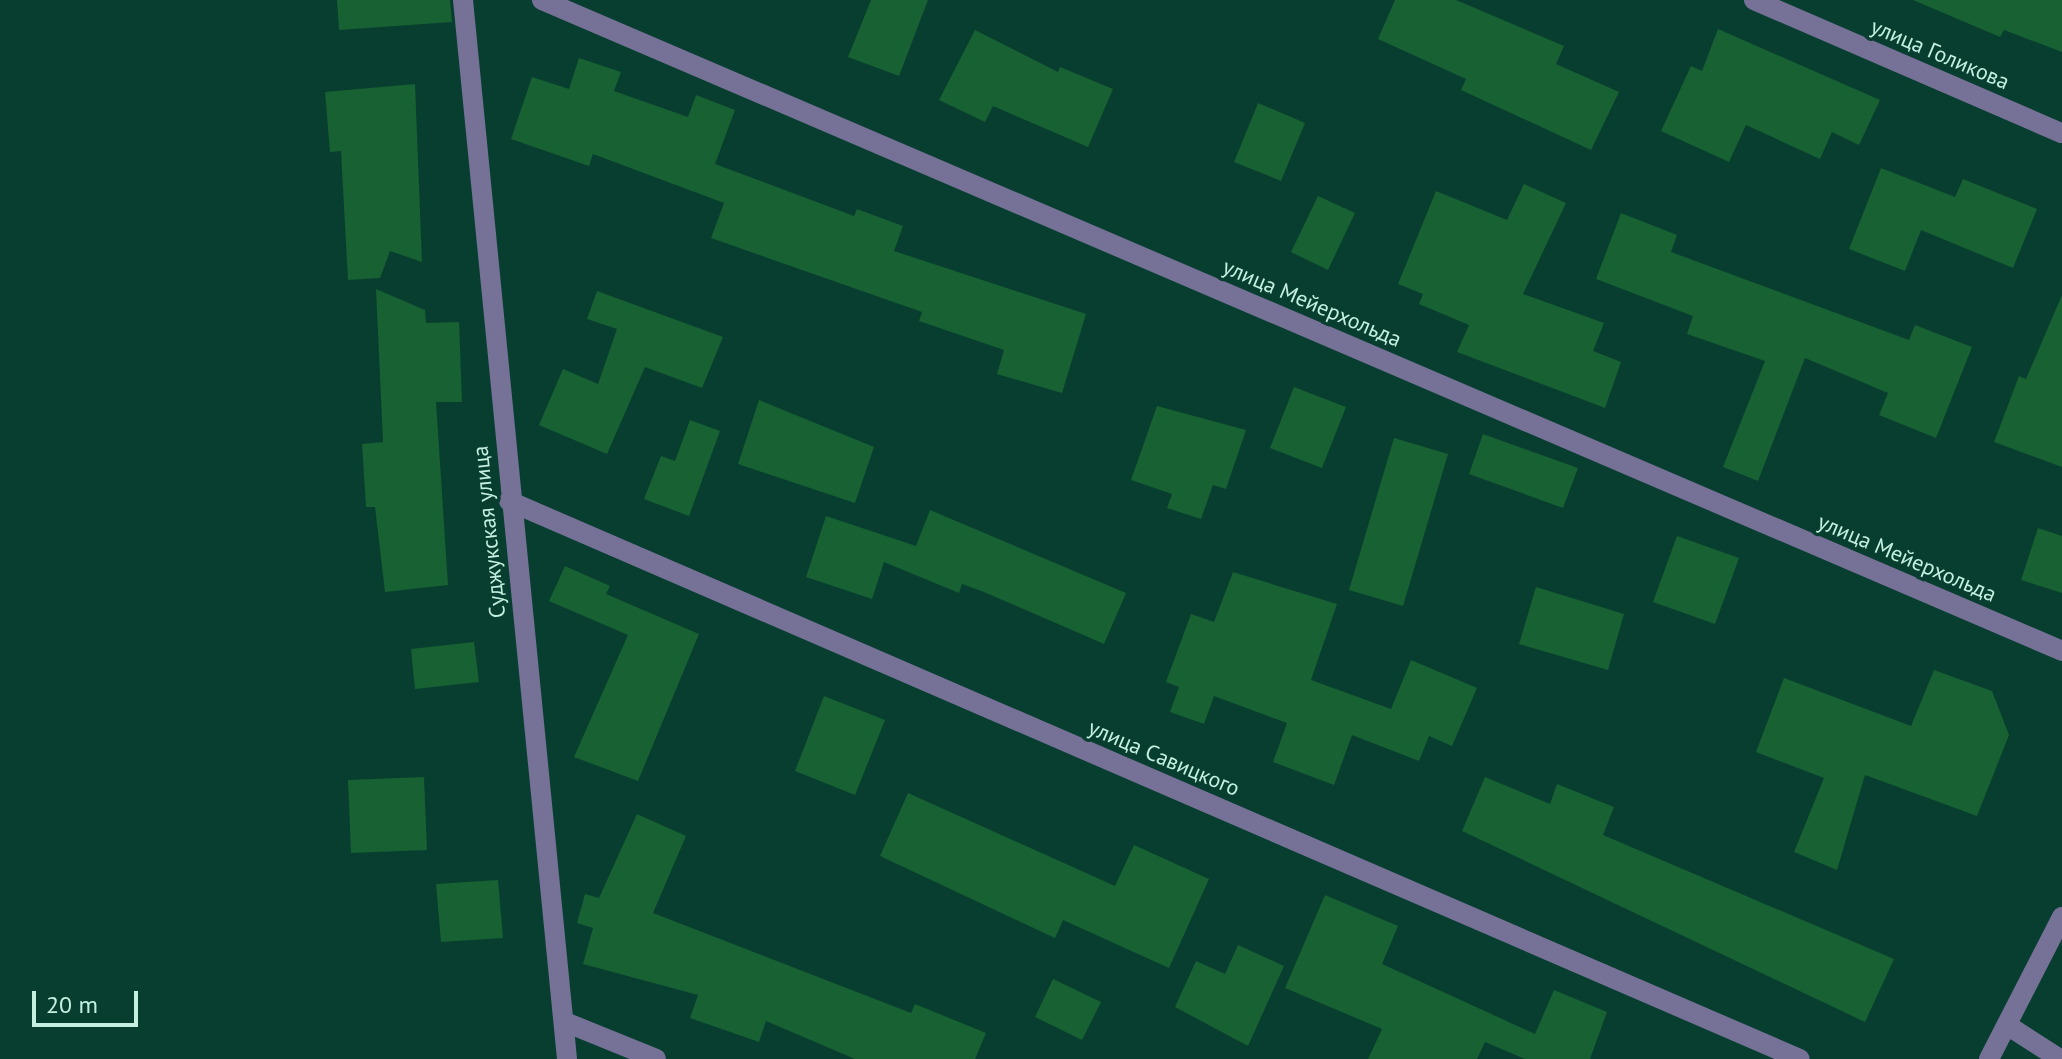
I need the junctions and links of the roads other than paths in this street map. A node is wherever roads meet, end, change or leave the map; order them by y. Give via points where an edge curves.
1 (463, 0) edge
2 (542, 0) edge
3 (1754, 0) edge
4 (2062, 133) edge
5 (509, 501) junction
6 (2062, 651) edge
7 (2062, 917) edge
8 (565, 1022) junction
9 (2007, 1025) junction
10 (567, 1059) edge
11 (656, 1059) edge
12 (1800, 1059) edge
13 (1989, 1059) edge
14 (2060, 1059) edge

1 - 5 street, Суджукская улица
2 - 6 street, улица Мейерхольда
3 - 4 street, улица Голикова
5 - 8 street, Суджукская улица
5 - 12 street, улица Савицкого
7 - 9 street
8 - 10 street, Суджукская улица
8 - 11 street
9 - 13 street
9 - 14 street

